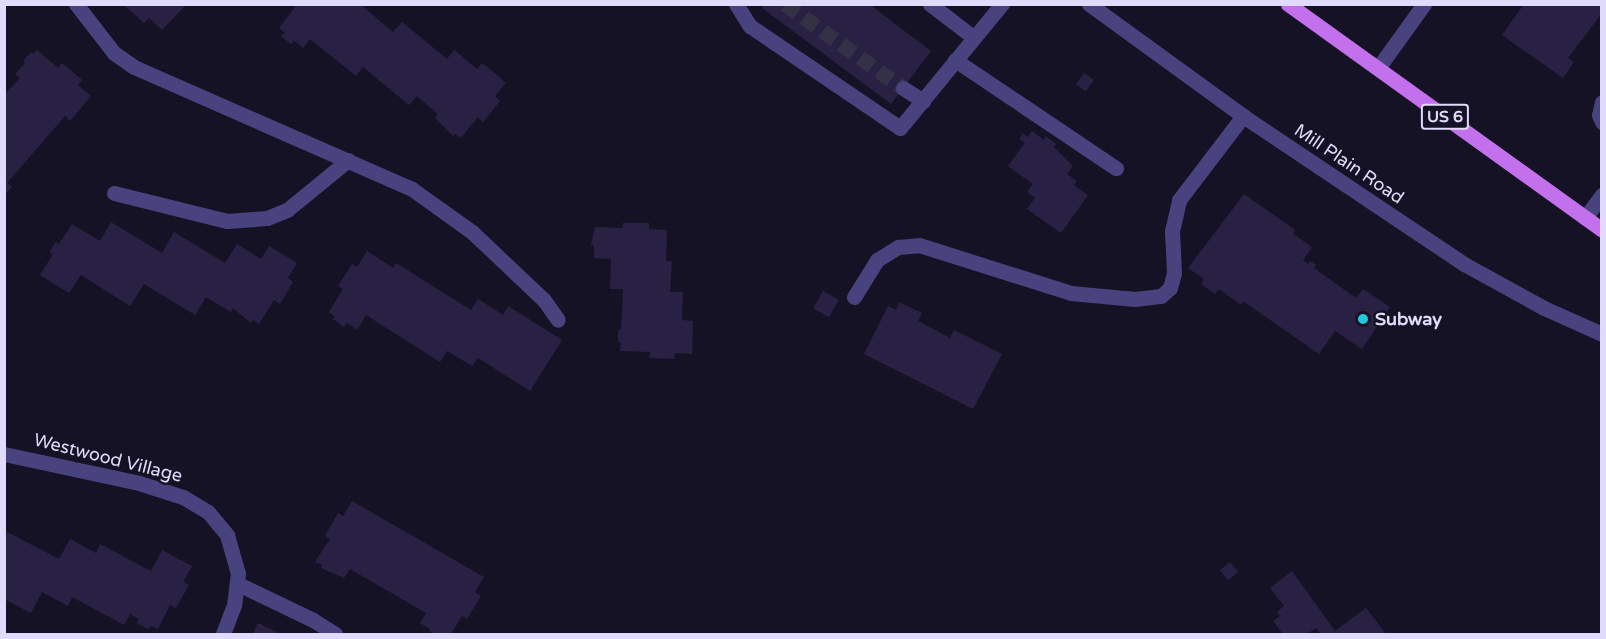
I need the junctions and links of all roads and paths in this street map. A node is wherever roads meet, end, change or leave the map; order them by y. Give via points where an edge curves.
1 (76, 4) edge
2 (736, 4) edge
3 (930, 4) edge
4 (1002, 4) edge
5 (1089, 4) edge
6 (1288, 4) edge
7 (1424, 4) edge
8 (973, 37) junction
9 (955, 60) junction
10 (1378, 68) junction
11 (903, 88) tunnel mouth
12 (923, 101) junction
13 (1602, 102) edge
14 (1243, 116) junction
15 (1602, 122) edge
16 (348, 160) junction
17 (1116, 168) dead end
18 (114, 193) dead end
19 (1602, 195) edge
20 (1585, 218) junction
21 (1602, 230) edge
22 (854, 297) dead end
23 (558, 320) dead end
24 (1602, 334) edge
25 (4, 454) edge
26 (238, 584) junction
27 (223, 634) edge
28 (334, 634) edge

1 - 16 street via 114,52 134,67
2 - 12 street via 750,26 900,128
3 - 8 street
4 - 8 street
5 - 14 street, Mill Plain Road
6 - 10 main road, US 6
7 - 10 street
8 - 9 street
9 - 12 street
9 - 17 street
10 - 20 main road, US 6
11 - 12 street
13 - 15 street
14 - 22 street via 1179,200 1172,231 1174,273 1170,288 1161,296 1135,299 1071,293 919,245 898,247 877,260
14 - 24 street, Mill Plain Road via 1464,264 1544,308
16 - 18 street via 287,210 267,218 226,220
16 - 23 street via 412,189 472,232 543,300
19 - 20 street
20 - 21 main road, US 6
25 - 26 street, Westwood Village via 139,483 197,503 227,535
26 - 27 street, Westwood Village
26 - 28 street

